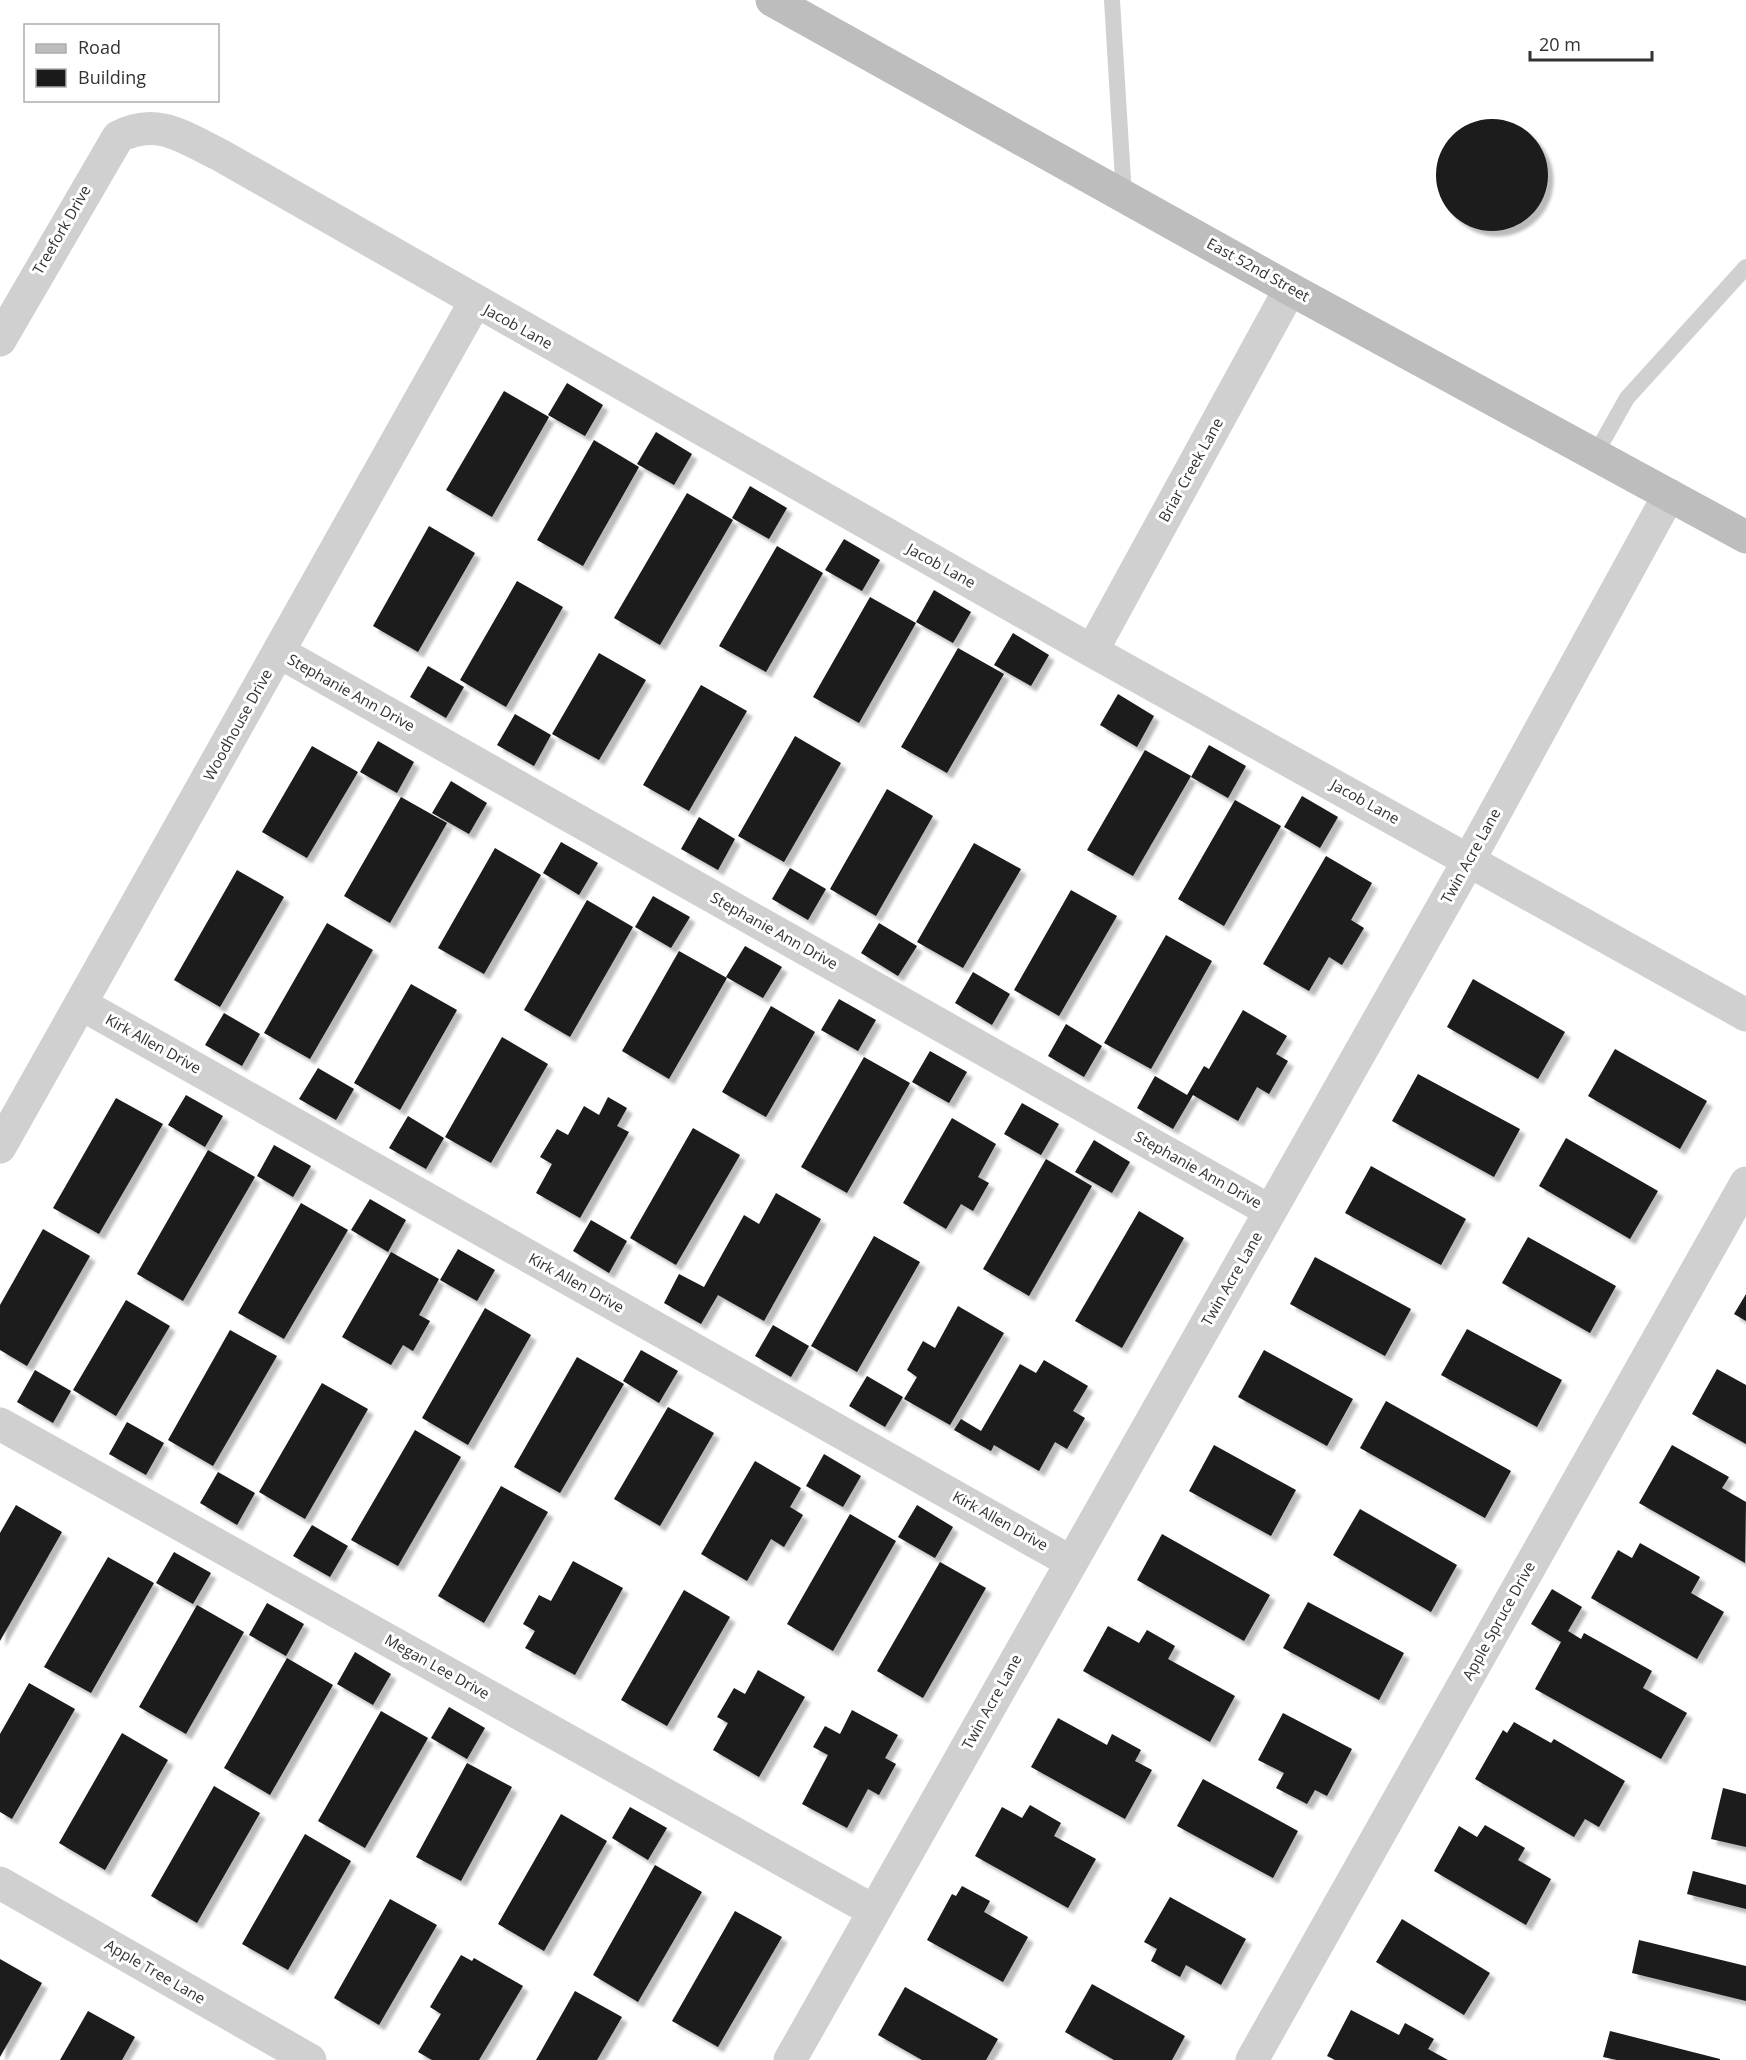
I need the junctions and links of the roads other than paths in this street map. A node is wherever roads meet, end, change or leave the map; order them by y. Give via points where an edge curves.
1 (772, 0) edge
2 (1112, 0) edge
3 (133, 129) joint
4 (1124, 196) junction
5 (1746, 267) edge
6 (1290, 289) junction
7 (475, 302) junction
8 (0, 340) edge
9 (1595, 455) junction
10 (1669, 495) junction
11 (1746, 537) edge
12 (1092, 651) junction
13 (279, 652) junction
14 (1469, 860) junction
15 (81, 1004) junction
16 (1746, 1015) edge
17 (0, 1147) edge
18 (1746, 1183) edge
19 (1270, 1211) junction
20 (0, 1424) edge
21 (1071, 1562) junction
22 (0, 1883) edge
23 (874, 1911) junction
24 (310, 2060) edge
25 (790, 2060) edge
26 (1252, 2060) edge

1 - 4 street, East 52nd Street
2 - 4 lane
3 - 7 street, Jacob Lane via 175,132
3 - 8 street, Treefork Drive via 118,137 107,152
4 - 6 street, East 52nd Street
5 - 9 lane via 1627,398
6 - 9 street, East 52nd Street
6 - 12 street, Briar Creek Lane
7 - 12 street, Jacob Lane
7 - 13 street, Woodhouse Drive
9 - 10 street, East 52nd Street
10 - 11 street, East 52nd Street
10 - 14 street, Twin Acre Lane
12 - 14 street, Jacob Lane
13 - 15 street, Woodhouse Drive
13 - 19 street, Stephanie Ann Drive
14 - 16 street, Jacob Lane
14 - 19 street, Twin Acre Lane
15 - 17 street, Woodhouse Drive
15 - 21 street, Kirk Allen Drive
18 - 26 street, Apple Spruce Drive
19 - 21 street, Twin Acre Lane
20 - 23 street, Megan Lee Drive
21 - 23 street, Twin Acre Lane
22 - 24 street, Apple Tree Lane
23 - 25 street, Twin Acre Lane

